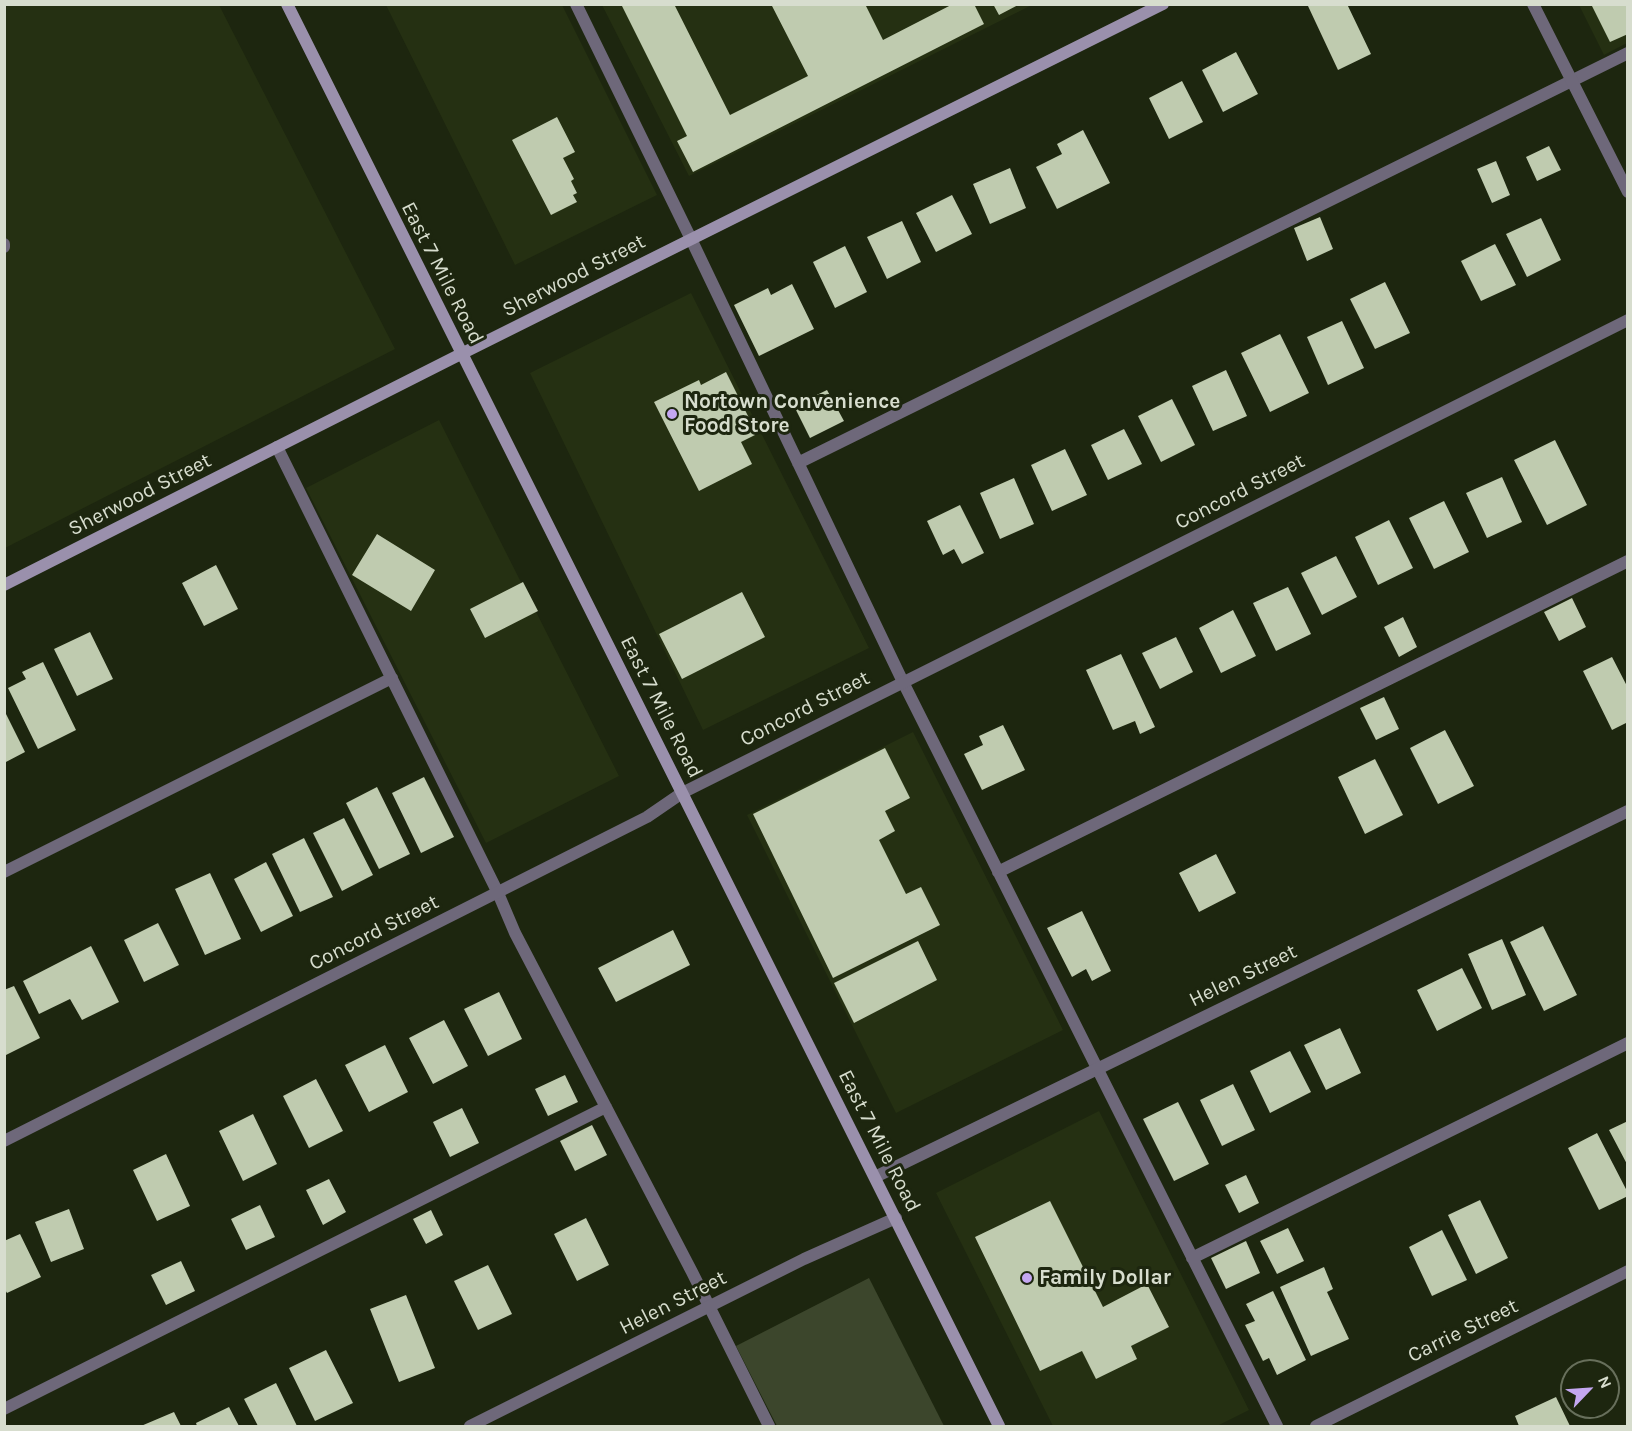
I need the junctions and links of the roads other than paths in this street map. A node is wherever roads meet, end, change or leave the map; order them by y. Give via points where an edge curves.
1 (286, 4) edge
2 (576, 4) edge
3 (1162, 4) edge
4 (1533, 4) edge
5 (1628, 53) edge
6 (1572, 81) junction
7 (1628, 192) edge
8 (692, 239) junction
9 (1628, 320) edge
10 (461, 354) junction
11 (278, 447) junction
12 (798, 464) junction
13 (1628, 561) edge
14 (4, 585) edge
15 (392, 678) junction
16 (903, 682) junction
17 (682, 793) junction
18 (1628, 811) edge
19 (4, 872) edge
20 (998, 872) junction
21 (498, 893) junction
22 (1628, 1043) edge
23 (1097, 1069) junction
24 (606, 1107) junction
25 (4, 1140) edge
26 (875, 1177) junction
27 (896, 1218) junction
28 (1192, 1258) junction
29 (1628, 1271) edge
30 (709, 1307) junction
31 (4, 1409) edge
32 (470, 1426) edge
33 (769, 1426) edge
34 (999, 1426) edge
35 (1277, 1426) edge
36 (1316, 1426) edge

1 - 10 street, East 7 Mile Road
2 - 8 street
3 - 8 street, Sherwood Street
4 - 6 street
5 - 6 street
6 - 7 street
6 - 12 street
8 - 10 street, Sherwood Street
8 - 12 street
9 - 16 street, Concord Street
10 - 11 street, Sherwood Street
10 - 17 street, East 7 Mile Road
11 - 14 street, Sherwood Street
11 - 15 street
12 - 16 street
13 - 20 street
15 - 19 street
15 - 21 street
16 - 17 street, Concord Street
16 - 20 street
17 - 21 street, Concord Street via 647,817
17 - 26 street, East 7 Mile Road
18 - 23 street, Helen Street
20 - 23 street
21 - 24 street
21 - 25 street, Concord Street
22 - 28 street
23 - 26 street, Helen Street
23 - 28 street
24 - 30 street
24 - 31 street
26 - 27 street, East 7 Mile Road
27 - 30 street, Helen Street
27 - 34 street, East 7 Mile Road
28 - 35 street
29 - 36 street, Carrie Street
30 - 32 street, Helen Street
30 - 33 street

